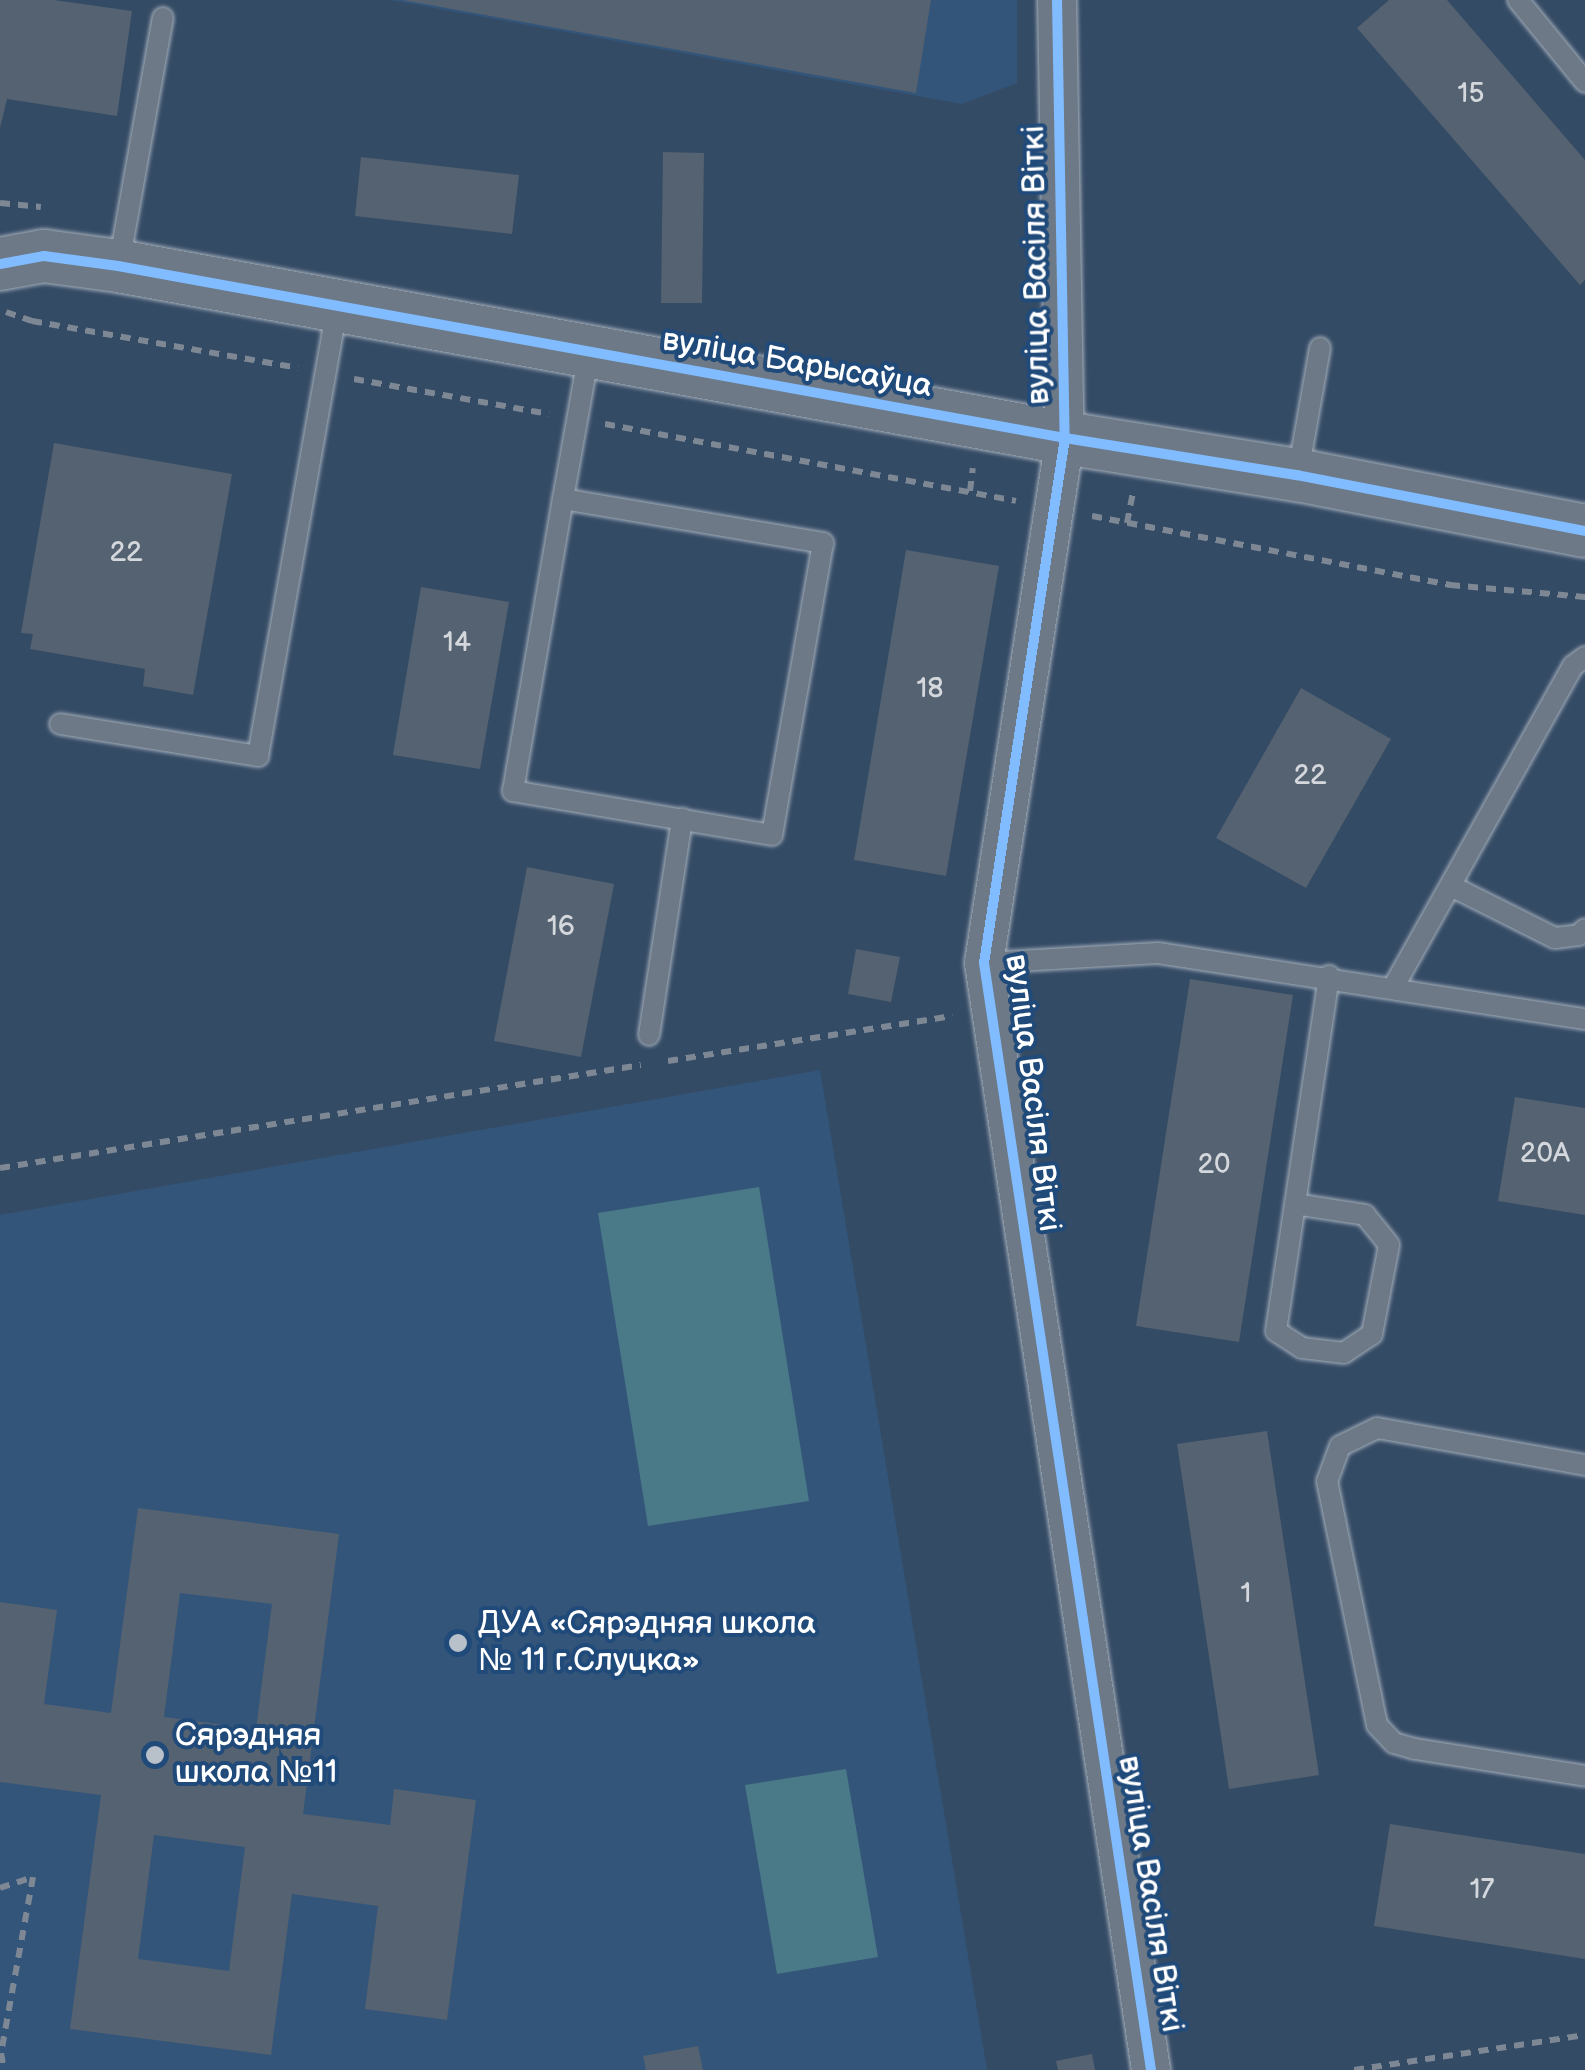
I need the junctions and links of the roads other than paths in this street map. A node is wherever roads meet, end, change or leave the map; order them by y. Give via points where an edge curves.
1 (1058, 0) edge
2 (1518, 0) edge
3 (164, 18) dead end
4 (1585, 82) edge
5 (0, 264) edge
6 (118, 266) junction
7 (338, 305) junction
8 (1320, 348) dead end
9 (590, 351) junction
10 (1065, 438) junction
11 (1297, 475) junction
12 (563, 500) junction
13 (1585, 531) edge
14 (1585, 658) edge
15 (60, 724) dead end
16 (682, 819) junction
17 (1450, 886) junction
18 (1585, 929) edge
19 (984, 963) junction
20 (1329, 976) junction
21 (1394, 986) junction
22 (1585, 1018) edge
23 (649, 1035) dead end
24 (1295, 1204) junction
25 (1585, 1464) edge
26 (1585, 1776) edge
27 (1152, 2070) edge

1 - 10 street, вуліца Васіля Віткі
2 - 4 lane
3 - 6 lane
5 - 6 street, вуліца Барысаўца via 44,256
6 - 7 street, вуліца Барысаўца
7 - 9 street, вуліца Барысаўца
7 - 15 lane via 258,756
8 - 11 lane
9 - 10 street, вуліца Барысаўца
9 - 12 lane
10 - 11 street, вуліца Барысаўца
10 - 19 street, вуліца Васіля Віткі
11 - 13 street, вуліца Барысаўца
12 - 16 lane via 513,791
12 - 16 lane via 822,543 772,835
14 - 17 lane via 1573,666
16 - 23 lane
17 - 18 lane via 1555,938
17 - 21 lane
19 - 20 lane via 1158,953
19 - 27 street, вуліца Васіля Віткі
20 - 21 lane
20 - 24 lane
21 - 22 lane
24 - 24 lane via 1276,1331 1302,1348 1344,1353 1372,1334 1390,1245 1364,1215
25 - 26 lane via 1377,1428 1340,1446 1328,1481 1377,1725 1394,1743 1415,1749

